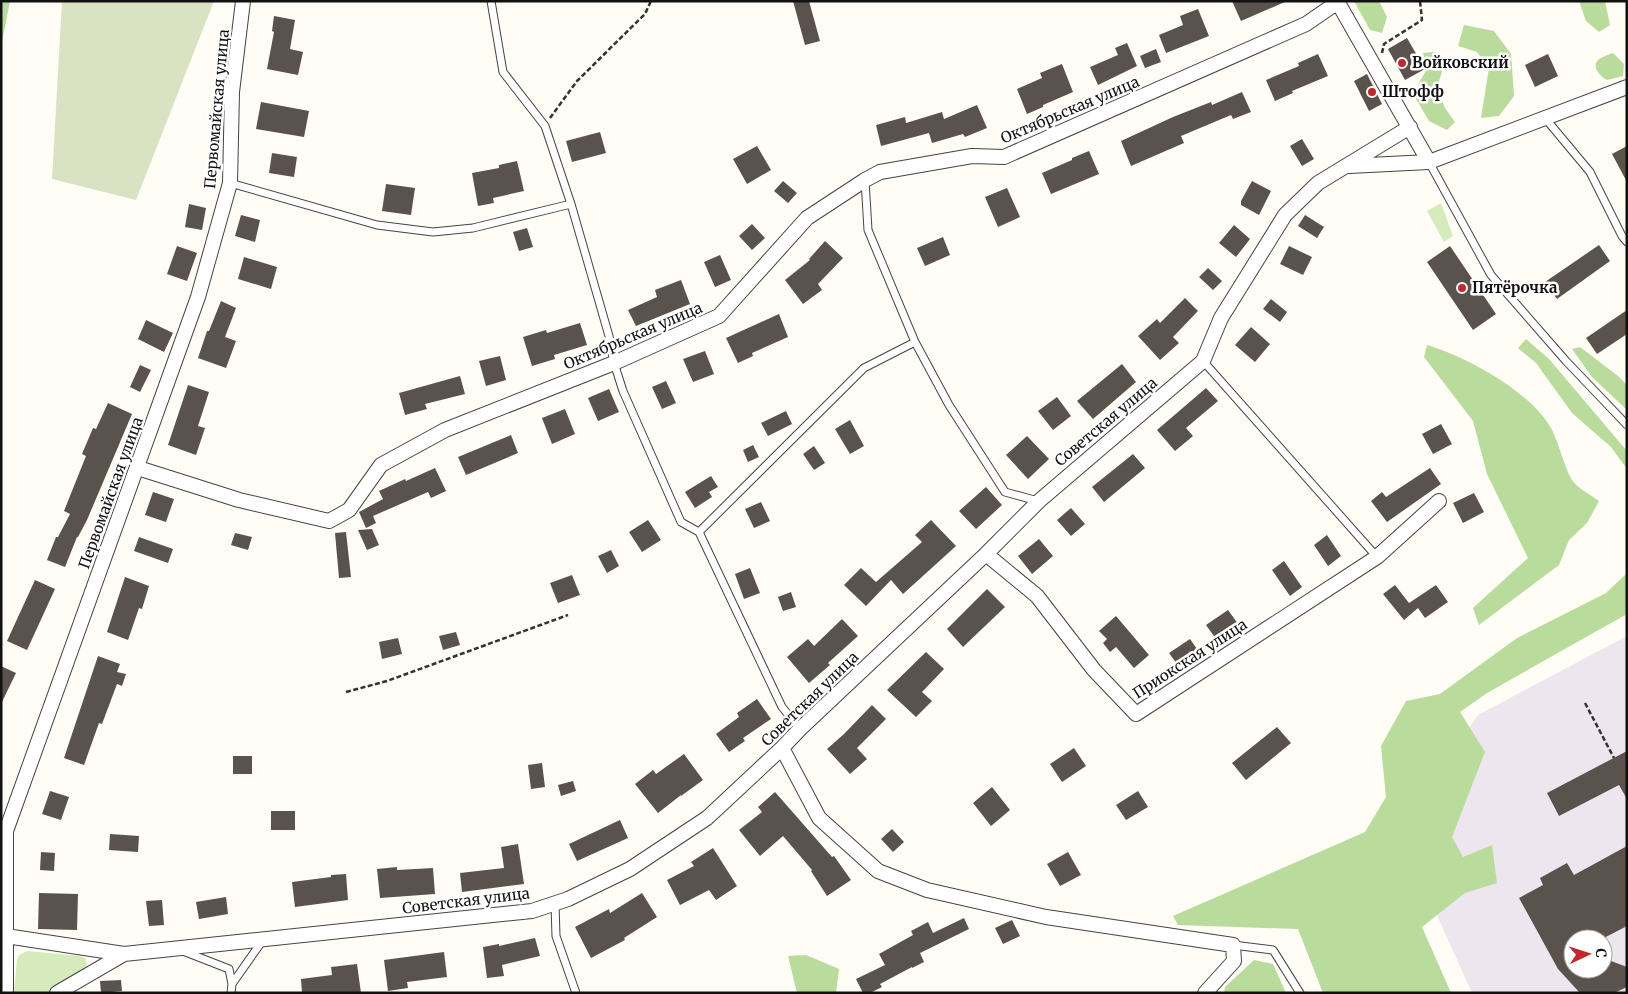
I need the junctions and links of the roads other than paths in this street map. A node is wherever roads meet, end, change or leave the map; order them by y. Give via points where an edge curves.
1 (243, 1) edge
2 (491, 1) edge
3 (1338, 2) edge
4 (1627, 87) edge
5 (1545, 118) junction
6 (1410, 127) junction
7 (1429, 162) junction
8 (1347, 166) junction
9 (865, 180) junction
10 (230, 183) junction
11 (571, 204) junction
12 (1627, 242) edge
13 (915, 342) junction
14 (1203, 361) junction
15 (614, 363) junction
16 (1627, 425) edge
17 (138, 468) junction
18 (1039, 501) junction
19 (1439, 501) dead end
20 (699, 532) junction
21 (986, 554) junction
22 (1377, 557) junction
23 (800, 729) junction
24 (782, 748) junction
25 (555, 904) junction
26 (6, 936) junction
27 (263, 939) junction
28 (1232, 944) junction
29 (177, 948) junction
30 (124, 954) junction
31 (232, 984) junction
32 (6, 993) edge
33 (57, 993) edge
34 (231, 993) edge
35 (576, 993) edge
36 (1205, 993) edge
37 (1300, 993) edge

1 - 10 street, Первомайская улица via 232,92
2 - 11 lane via 503,72 544,126
3 - 6 street
3 - 9 street, Октябрьская улица via 1306,24 1004,157 972,156 880,172
4 - 5 street, Советская улица
5 - 7 street, Советская улица
5 - 12 lane via 1590,172
6 - 7 street
6 - 8 street, Советская улица
7 - 8 street, Советская улица
7 - 16 lane via 1491,275
8 - 14 street, Советская улица via 1318,183 1285,215 1221,318
9 - 13 lane via 868,230
9 - 15 street, Октябрьская улица via 807,218 719,316
10 - 11 lane via 377,224 433,232 474,228
10 - 17 street, Первомайская улица via 198,297
11 - 15 lane
13 - 18 lane via 949,405 1005,492
13 - 20 lane via 864,368
14 - 18 street, Советская улица
14 - 22 lane
15 - 17 street, Октябрьская улица via 445,430 381,466 349,510 329,522 238,500
15 - 20 lane via 623,392 681,522
17 - 26 street, Первомайская улица via 6,831
18 - 21 street, Советская улица
19 - 22 street, Приокская улица
20 - 23 lane via 782,707
21 - 22 street, Приокская улица via 1036,596 1094,670 1136,714
21 - 23 street, Советская улица
23 - 24 street, Советская улица
24 - 25 street, Советская улица via 706,818 630,869
24 - 28 street via 819,818 878,871 927,890 1046,917
25 - 27 street, Советская улица via 532,911
25 - 35 lane via 556,936
26 - 30 street, Советская улица
26 - 32 street, Первомайская улица
27 - 29 street, Советская улица
27 - 31 lane
28 - 36 street via 1234,961
28 - 37 lane via 1273,950
29 - 30 street, Советская улица
29 - 31 lane via 229,969
30 - 33 street, Советская улица
31 - 34 lane

